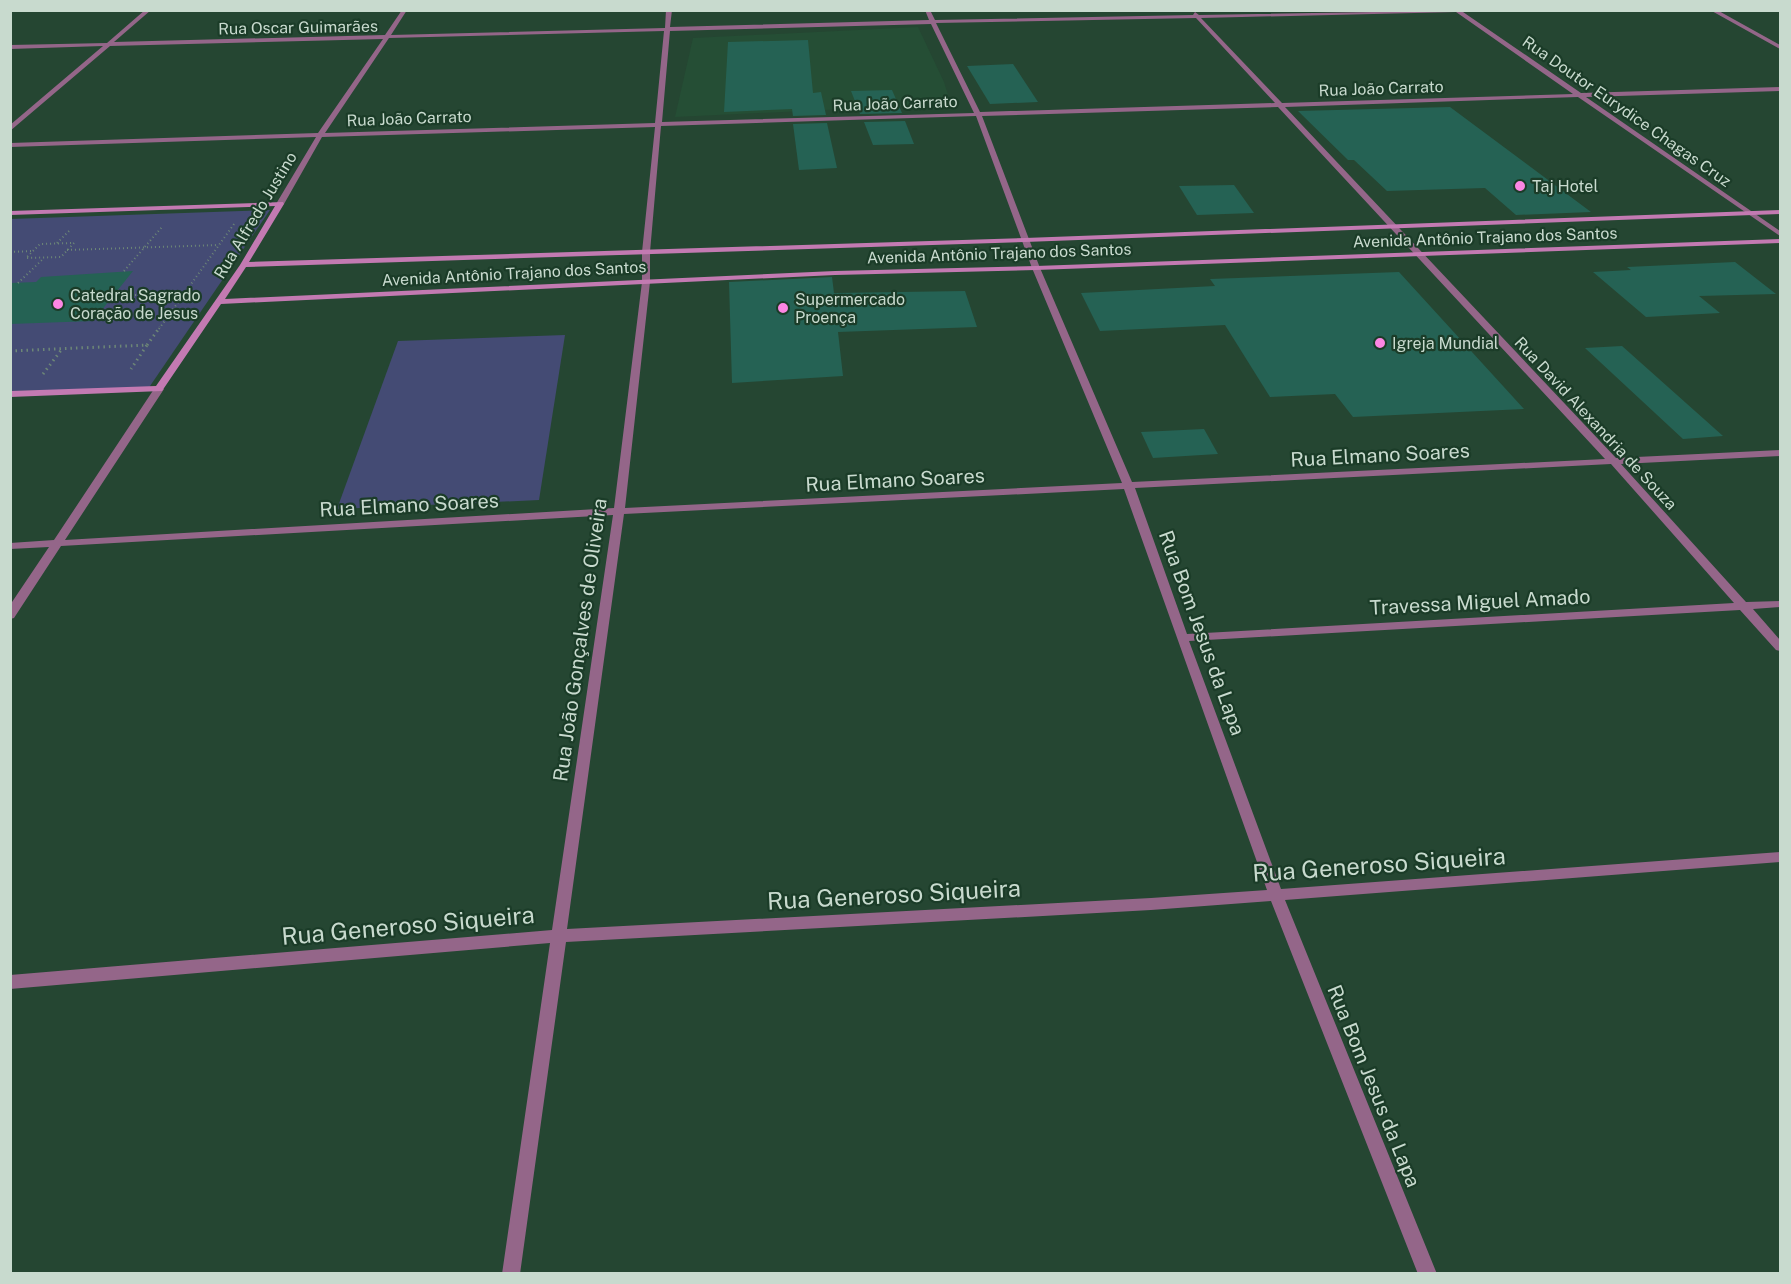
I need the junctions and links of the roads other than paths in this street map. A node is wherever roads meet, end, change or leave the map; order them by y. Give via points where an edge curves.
1 (148, 10) edge
2 (405, 10) edge
3 (669, 10) edge
4 (927, 10) edge
5 (1485, 10) edge
6 (1712, 10) edge
7 (1458, 11) edge
8 (1195, 13) edge
9 (932, 22) junction
10 (666, 29) junction
11 (386, 38) junction
12 (110, 44) junction
13 (10, 47) edge
14 (1780, 47) edge
15 (1780, 90) edge
16 (1580, 95) junction
17 (1278, 105) junction
18 (978, 114) junction
19 (659, 124) junction
20 (10, 129) edge
21 (321, 134) junction
22 (10, 145) edge
23 (280, 204) junction
24 (1780, 212) edge
25 (10, 213) edge
26 (1750, 213) junction
27 (1392, 226) junction
28 (1780, 234) edge
29 (1024, 240) junction
30 (1780, 241) edge
31 (646, 252) junction
32 (1418, 254) junction
33 (244, 265) junction
34 (1036, 268) junction
35 (646, 282) junction
36 (219, 302) junction
37 (159, 389) junction
38 (10, 394) edge
39 (1780, 453) edge
40 (1612, 460) junction
41 (1129, 487) junction
42 (619, 511) junction
43 (58, 543) junction
44 (10, 546) edge
45 (1780, 604) edge
46 (1743, 606) junction
47 (10, 615) edge
48 (1182, 638) junction
49 (1780, 647) edge
50 (1780, 857) edge
51 (1276, 895) junction
52 (558, 936) junction
53 (10, 982) edge
54 (511, 1274) edge
55 (1428, 1274) edge

1 - 12 street
2 - 11 street, Rua Alfredo Justino
3 - 10 street, Rua João Gonçalves de Oliveira
4 - 9 street, Rua Bom Jesus da Lapa
5 - 7 street, Rua Oscar Guimarães
6 - 14 street
7 - 8 street, Rua Oscar Guimarães
7 - 16 street, Rua Doutor Eurydice Chagas Cruz
8 - 9 street, Rua Oscar Guimarães
8 - 17 street, Rua David Alexandria de Souza
9 - 10 street, Rua Oscar Guimarães
9 - 18 street, Rua Bom Jesus da Lapa
10 - 11 street, Rua Oscar Guimarães
10 - 19 street, Rua João Gonçalves de Oliveira
11 - 12 street, Rua Oscar Guimarães
11 - 21 street, Rua Alfredo Justino
12 - 13 street, Rua Oscar Guimarães
12 - 20 street
15 - 16 street, Rua João Carrato
16 - 17 street, Rua João Carrato
16 - 26 street, Rua Doutor Eurydice Chagas Cruz
17 - 18 street, Rua João Carrato
17 - 27 street, Rua David Alexandria de Souza
18 - 19 street, Rua João Carrato
18 - 29 street, Rua Bom Jesus da Lapa
19 - 21 street, Rua João Carrato
19 - 31 street, Rua João Gonçalves de Oliveira
21 - 22 street, Rua João Carrato
21 - 23 street, Rua Alfredo Justino
23 - 25 main road
23 - 33 main road, Rua Alfredo Justino
24 - 26 main road, Avenida Antônio Trajano dos Santos
26 - 27 main road, Avenida Antônio Trajano dos Santos
26 - 28 street, Rua Doutor Eurydice Chagas Cruz
27 - 29 main road, Avenida Antônio Trajano dos Santos
27 - 32 street, Rua David Alexandria de Souza
29 - 31 main road, Avenida Antônio Trajano dos Santos
29 - 34 street, Rua Bom Jesus da Lapa
30 - 32 main road, Avenida Antônio Trajano dos Santos
31 - 33 main road, Avenida Antônio Trajano dos Santos
31 - 35 street, Rua João Gonçalves de Oliveira
32 - 34 main road, Avenida Antônio Trajano dos Santos
32 - 40 street, Rua David Alexandria de Souza
33 - 36 main road, Rua Alfredo Justino
34 - 35 main road, Avenida Antônio Trajano dos Santos
34 - 41 street, Rua Bom Jesus da Lapa
35 - 36 main road, Avenida Antônio Trajano dos Santos
35 - 42 street, Rua João Gonçalves de Oliveira
36 - 37 main road, Rua Alfredo Justino
37 - 38 main road
37 - 43 street, Rua Alfredo Justino
39 - 40 street, Rua Elmano Soares
40 - 41 street, Rua Elmano Soares
40 - 46 street, Rua David Alexandria de Souza
41 - 42 street, Rua Elmano Soares
41 - 48 street, Rua Bom Jesus da Lapa
42 - 43 street, Rua Elmano Soares
42 - 52 street, Rua João Gonçalves de Oliveira
43 - 44 street, Rua Elmano Soares
43 - 47 street, Rua Alfredo Justino
45 - 46 street, Travessa Miguel Amado
46 - 48 street, Travessa Miguel Amado
46 - 49 street, Rua David Alexandria de Souza
48 - 51 street, Rua Bom Jesus da Lapa
50 - 51 street, Rua Generoso Siqueira
51 - 52 street, Rua Generoso Siqueira
51 - 55 street, Rua Bom Jesus da Lapa
52 - 53 street, Rua Generoso Siqueira
52 - 54 street, Rua João Gonçalves de Oliveira

